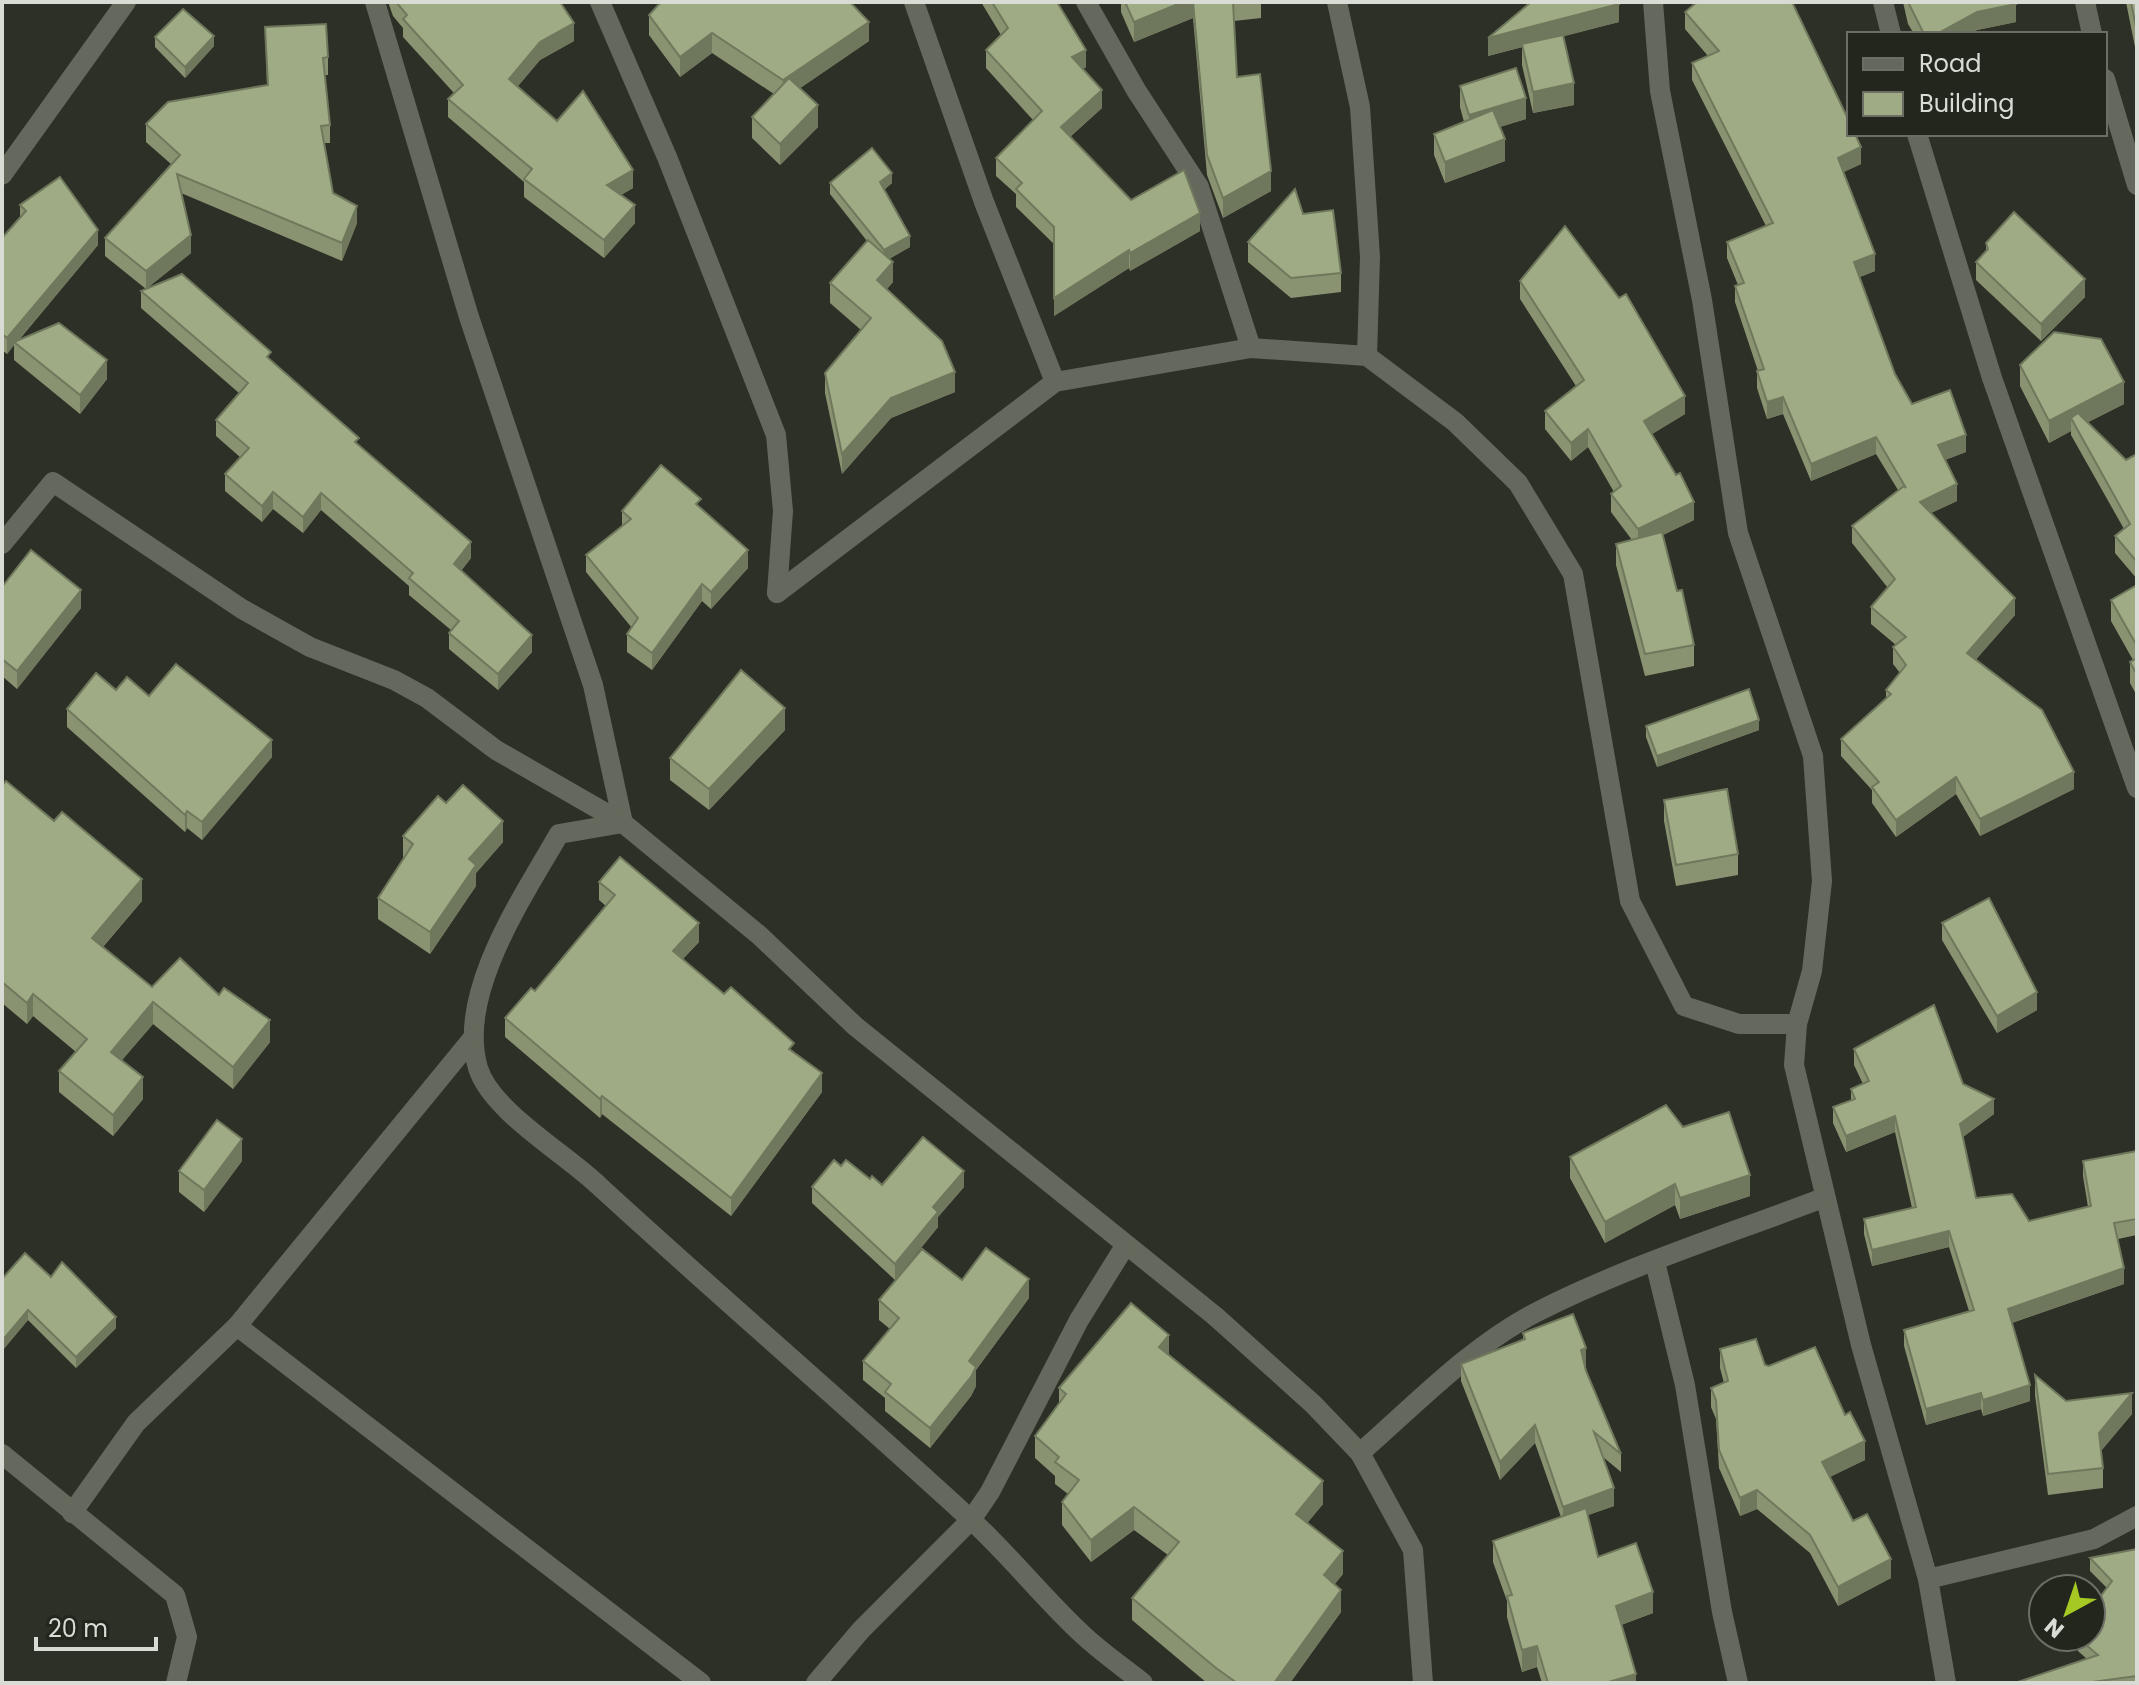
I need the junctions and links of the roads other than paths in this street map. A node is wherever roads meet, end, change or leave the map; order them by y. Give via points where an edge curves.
1 (126, 2) edge
2 (375, 2) edge
3 (600, 2) edge
4 (914, 2) edge
5 (1086, 2) edge
6 (1337, 2) edge
7 (1653, 2) edge
8 (1883, 2) edge
9 (2085, 2) edge
10 (1890, 32) edge
11 (2092, 32) edge
12 (2107, 86) edge
13 (1918, 136) edge
14 (2, 175) edge
15 (2137, 185) edge
16 (1251, 348) junction
17 (1367, 356) junction
18 (1055, 382) junction
19 (2, 544) edge
20 (2137, 788) edge
21 (623, 823) junction
22 (1797, 1024) junction
23 (472, 1039) junction
24 (1823, 1198) junction
25 (1125, 1246) junction
26 (1655, 1262) junction
27 (237, 1326) junction
28 (1360, 1453) junction
29 (2, 1454) edge
30 (72, 1513) junction
31 (2137, 1516) edge
32 (971, 1520) junction
33 (1928, 1579) junction
34 (176, 1683) edge
35 (701, 1683) edge
36 (816, 1683) edge
37 (1143, 1683) edge
38 (1423, 1683) edge
39 (1738, 1683) edge
40 (1946, 1683) edge

1 - 14 street
2 - 21 street via 469,317 593,685
3 - 18 street via 776,435 783,511 777,593
4 - 18 street
5 - 16 street via 1199,187
6 - 17 street via 1360,107 1370,257
7 - 22 street via 1660,91 1702,300 1738,533 1813,756 1822,881 1812,971
8 - 10 street
9 - 11 street
12 - 15 street
13 - 20 street via 1992,378
16 - 17 street
16 - 18 street
17 - 22 street via 1455,422 1518,483 1573,574 1630,901 1684,1006 1739,1024
19 - 21 street via 53,482 242,609 310,647 427,698 496,750
21 - 23 street via 559,834 492,952
21 - 25 street via 759,935 855,1026
22 - 24 street via 1794,1065
23 - 27 street
23 - 32 street via 479,1072 520,1124 597,1183
24 - 26 street
24 - 33 street
25 - 28 street via 1215,1316
25 - 32 street
26 - 28 street via 1524,1320 1479,1349
26 - 39 street via 1685,1385
27 - 30 street via 136,1423
27 - 35 street
28 - 38 street via 1413,1550
29 - 30 street
30 - 34 street via 175,1595 187,1637
31 - 33 street via 2094,1539
32 - 36 street
32 - 37 street via 1083,1635
33 - 40 street

